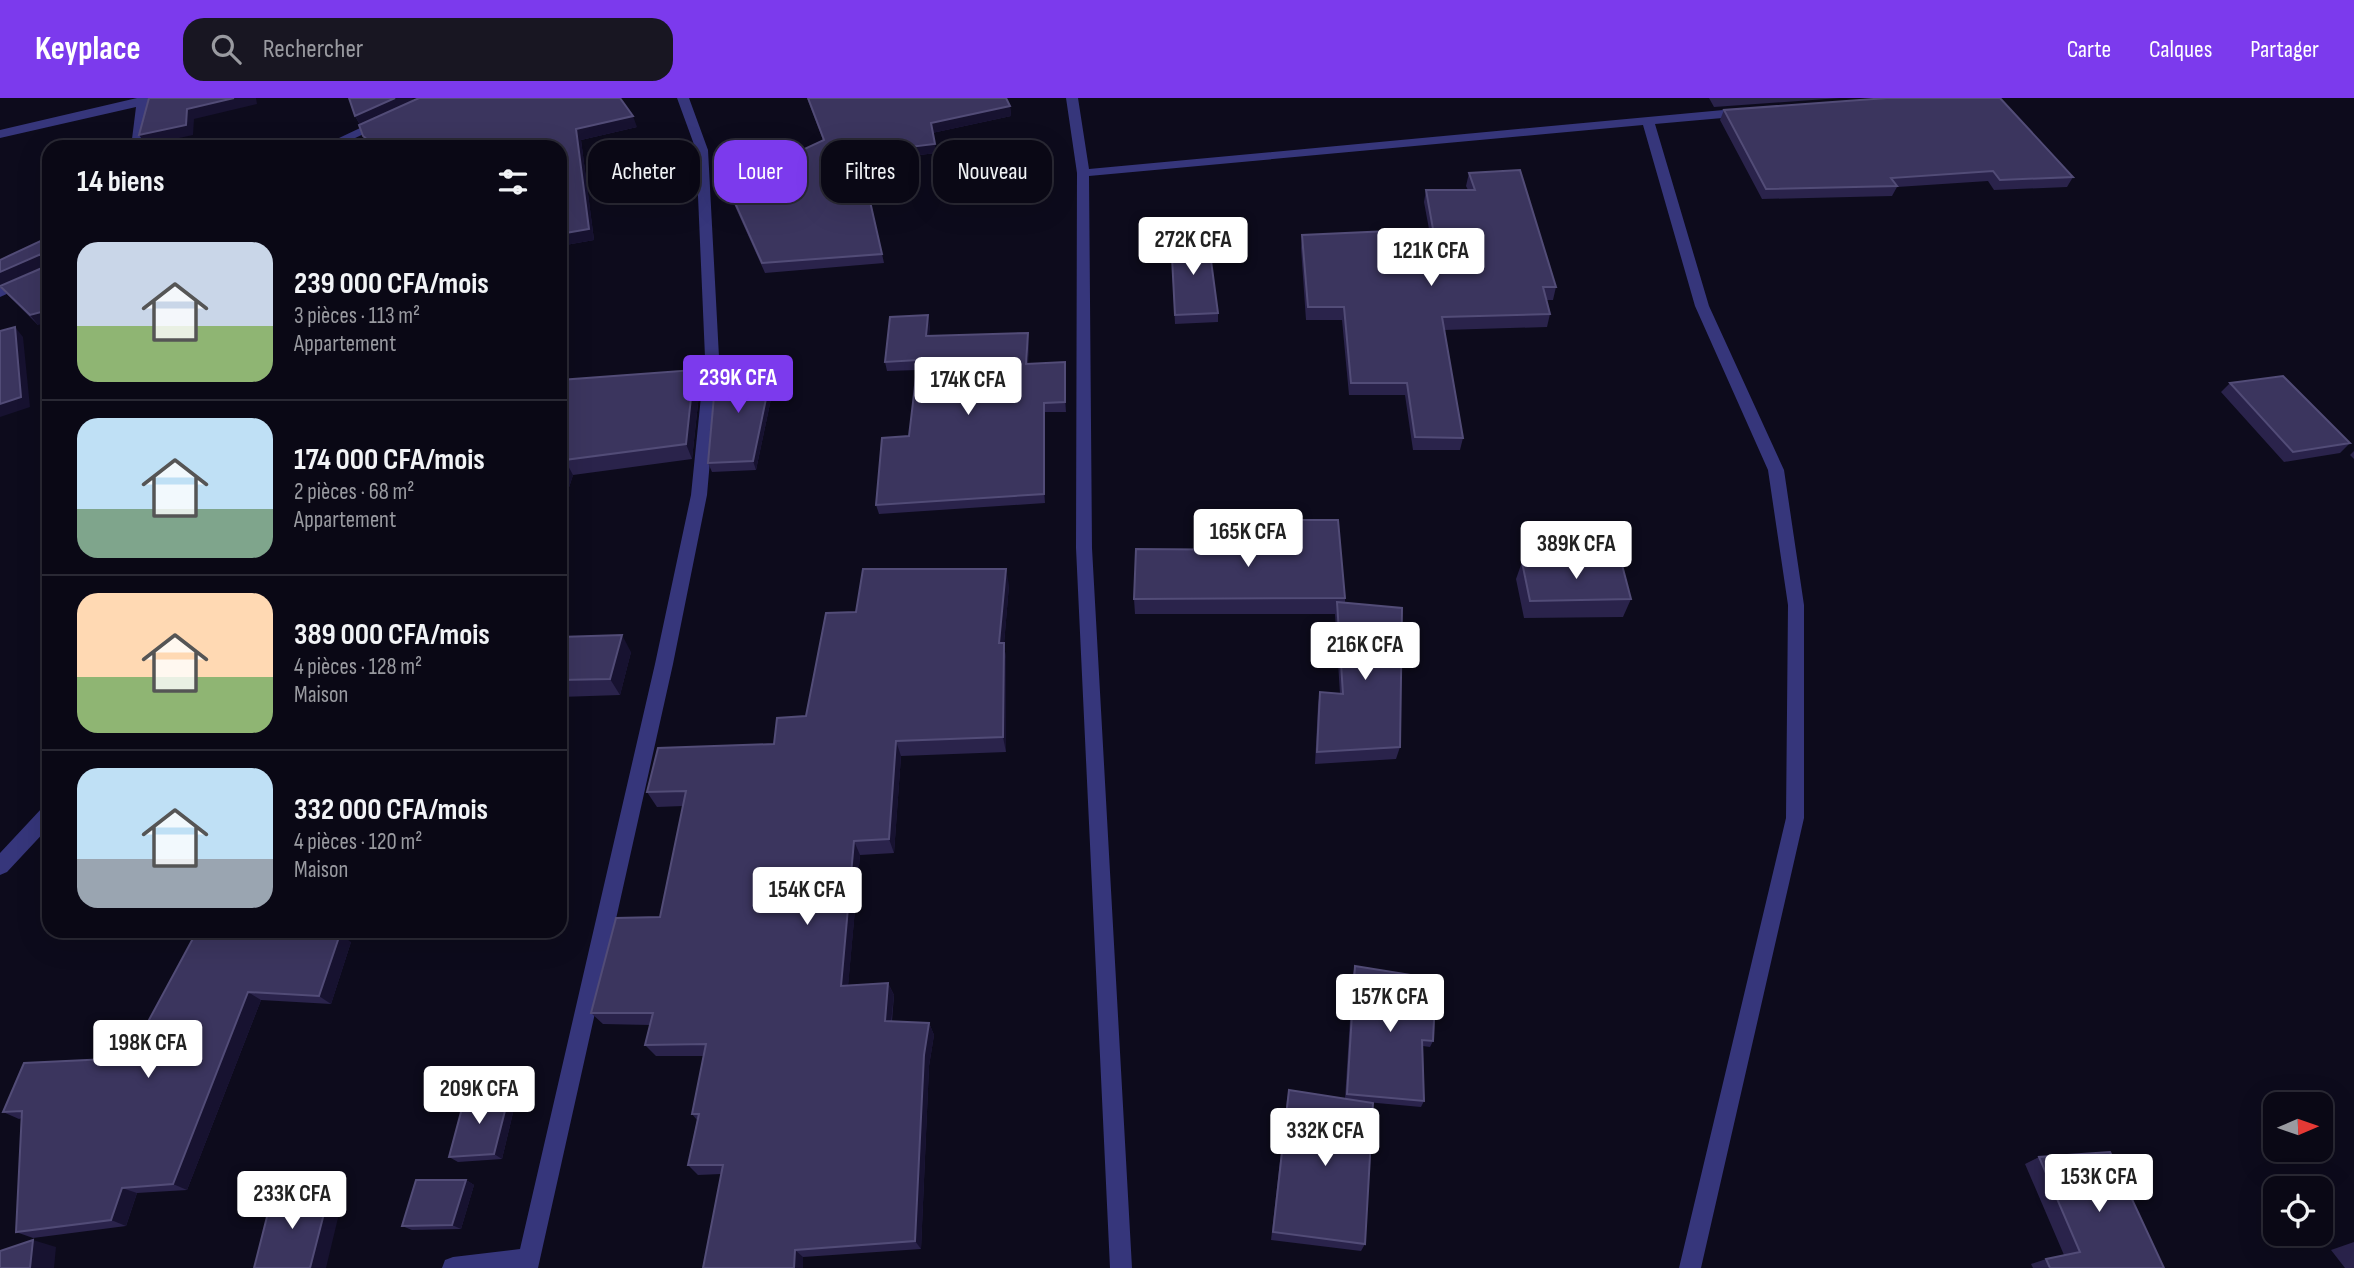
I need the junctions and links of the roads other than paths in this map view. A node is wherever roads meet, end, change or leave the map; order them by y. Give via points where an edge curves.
1 (159, 98) edge
2 (683, 98) edge
3 (1072, 98) edge
4 (143, 100) edge
5 (1754, 111) edge
6 (390, 119) edge
7 (1647, 119) junction
8 (0, 134) edge
9 (138, 140) edge
10 (351, 140) edge
11 (1083, 173) junction
12 (42, 273) edge
13 (0, 293) edge
14 (42, 821) edge
15 (0, 866) edge
16 (527, 1264) edge
17 (453, 1268) edge
18 (1121, 1268) edge
19 (1690, 1268) edge

1 - 4 street
2 - 16 street via 702,150 712,357 699,495
3 - 11 street
4 - 8 street
4 - 9 street
5 - 7 street
6 - 10 street
7 - 11 street
7 - 19 street via 1702,306 1776,470 1796,605 1795,818
11 - 18 street via 1084,548
12 - 13 street
14 - 15 street
16 - 17 street

